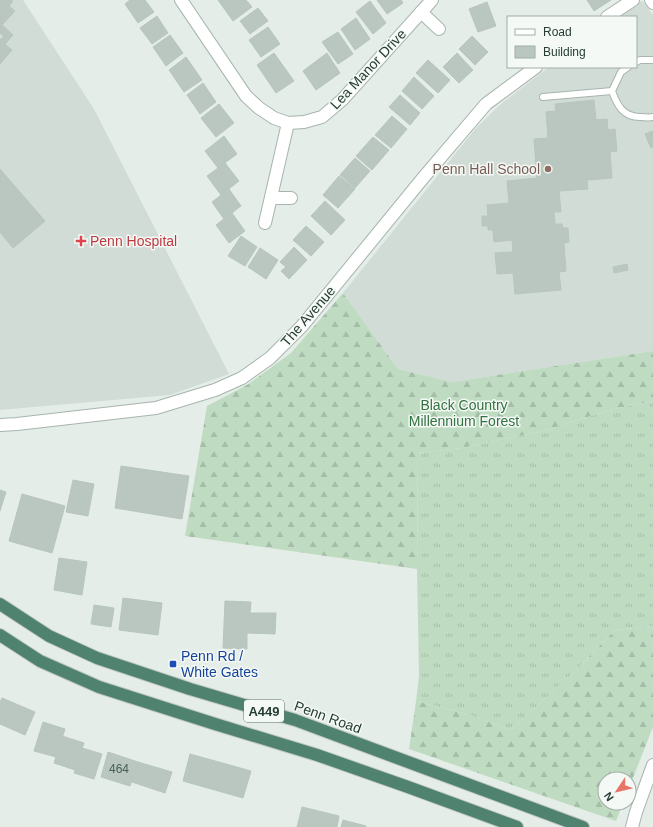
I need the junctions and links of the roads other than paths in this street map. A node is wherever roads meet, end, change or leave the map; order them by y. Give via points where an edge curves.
1 (181, 0) edge
2 (432, 0) edge
3 (632, 0) edge
4 (651, 0) edge
5 (653, 3) edge
6 (422, 12) junction
7 (608, 16) edge
8 (439, 29) dead end
9 (653, 60) edge
10 (637, 62) edge
11 (535, 68) edge
12 (627, 68) edge
13 (612, 91) junction
14 (543, 97) dead end
15 (653, 116) edge
16 (288, 123) junction
17 (271, 198) junction
18 (291, 198) dead end
19 (265, 223) dead end
20 (0, 424) edge
21 (0, 604) edge
22 (0, 635) edge
23 (653, 765) edge
24 (517, 827) edge
25 (583, 827) edge
26 (632, 827) edge

1 - 16 street, Lea Manor Drive via 246,96 274,118
2 - 6 street, Lea Manor Drive
3 - 7 street
4 - 5 street
6 - 8 street
6 - 16 street, Lea Manor Drive via 342,100 322,117
9 - 10 lane
11 - 20 street, The Avenue via 486,104 302,326 270,358 242,378 215,390 156,408
12 - 13 lane via 621,72
13 - 14 lane
13 - 15 lane via 623,112 632,117
16 - 17 street
17 - 18 street
17 - 19 street
21 - 25 highway, Penn Road / A449 via 49,636 97,658 295,720
22 - 24 highway, A449 via 40,661 99,687 317,755
23 - 26 street

